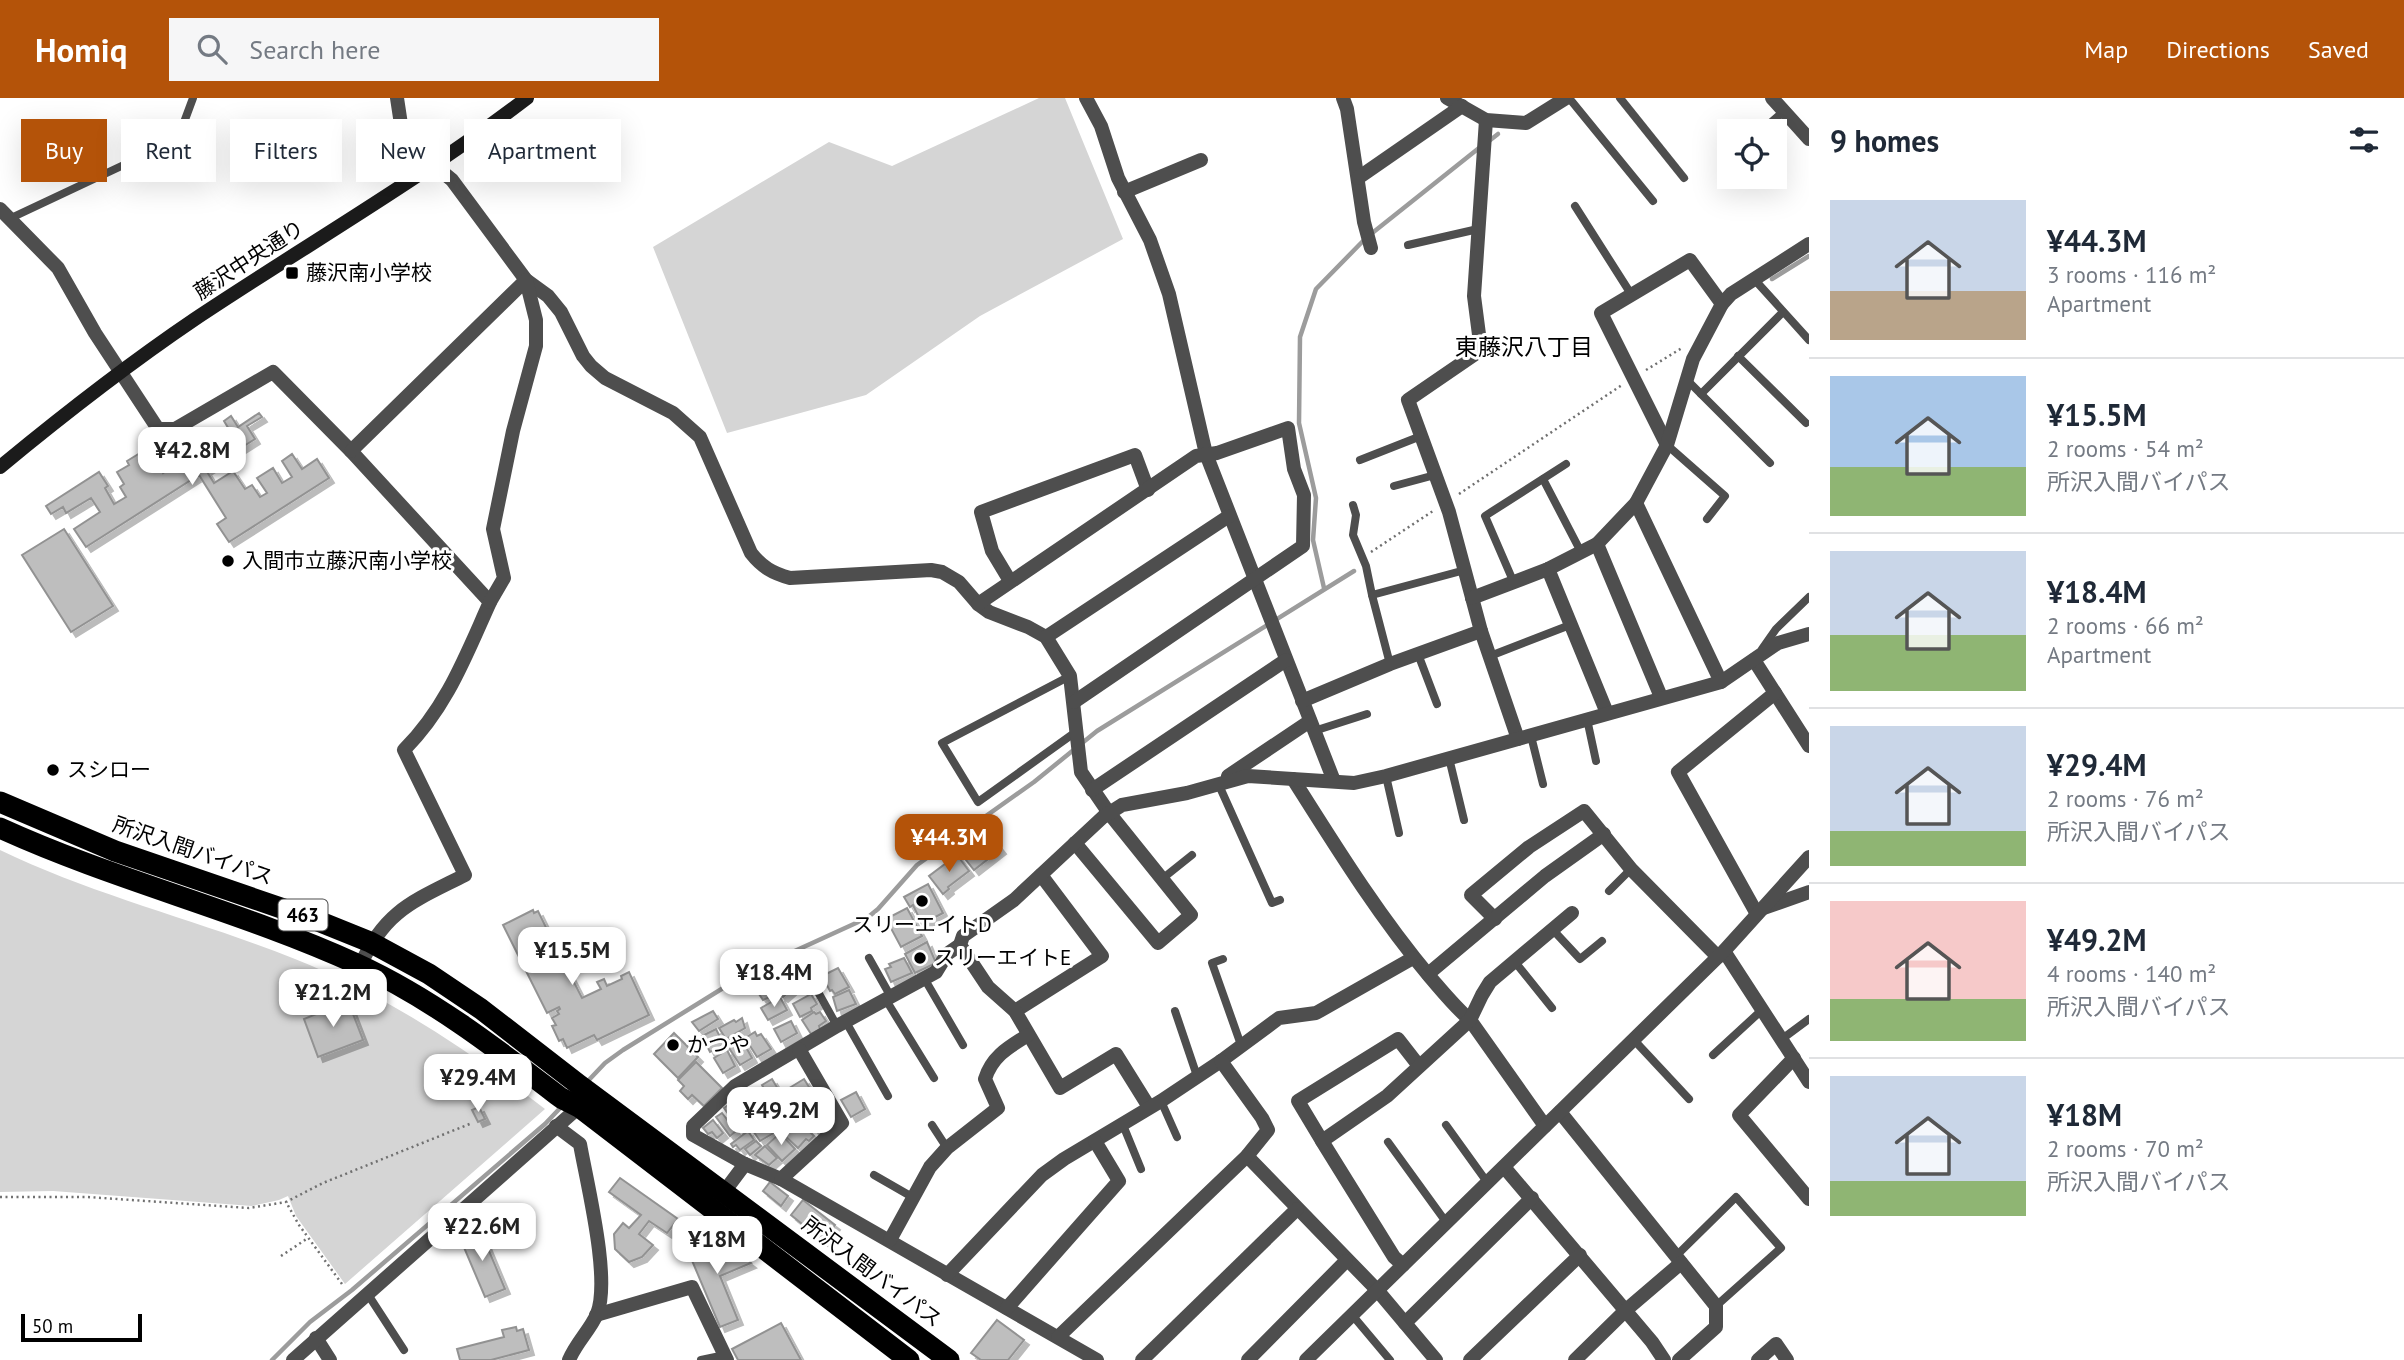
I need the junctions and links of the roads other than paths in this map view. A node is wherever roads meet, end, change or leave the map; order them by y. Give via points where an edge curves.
1 (193, 98) edge
2 (397, 98) edge
3 (527, 98) edge
4 (1086, 98) edge
5 (1343, 98) edge
6 (1447, 98) edge
7 (1620, 98) edge
8 (1772, 98) edge
9 (1565, 99) edge
10 (1462, 106) junction
11 (1784, 111) junction
12 (400, 119) edge
13 (1775, 119) edge
14 (1486, 120) junction
15 (1809, 139) edge
16 (450, 154) edge
17 (1201, 160) dead end
18 (450, 178) edge
19 (1358, 178) junction
20 (1684, 178) dead end
21 (409, 182) edge
22 (1124, 192) junction
23 (1653, 201) dead end
24 (1575, 206) dead end
25 (6, 214) edge
26 (1479, 229) junction
27 (1408, 244) dead end
28 (1809, 244) edge
29 (1371, 248) dead end
30 (1754, 279) junction
31 (526, 280) junction
32 (1631, 294) junction
33 (1722, 304) junction
34 (1783, 312) junction
35 (1809, 340) edge
36 (1738, 356) junction
37 (120, 372) junction
38 (1687, 380) junction
39 (1701, 394) junction
40 (1806, 423) dead end
41 (1421, 436) junction
42 (1667, 445) junction
43 (351, 451) junction
44 (1206, 454) junction
45 (1360, 460) dead end
46 (1770, 463) dead end
47 (1566, 464) dead end
48 (0, 467) edge
49 (1435, 475) junction
50 (1543, 479) junction
51 (1394, 486) dead end
52 (1148, 490) junction
53 (1636, 503) junction
54 (1353, 505) dead end
55 (1229, 516) junction
56 (1707, 519) dead end
57 (1597, 544) junction
58 (1581, 552) junction
59 (1548, 569) junction
60 (1465, 570) junction
61 (1254, 579) junction
62 (1010, 581) junction
63 (1514, 583) junction
64 (1372, 595) junction
65 (1809, 597) edge
66 (1472, 598) junction
67 (490, 602) junction
68 (978, 604) junction
69 (1570, 625) junction
70 (1481, 631) junction
71 (1809, 634) edge
72 (1046, 637) junction
73 (1418, 654) junction
74 (1490, 656) junction
75 (1286, 660) junction
76 (1754, 660) junction
77 (1390, 664) junction
78 (1070, 676) junction
79 (1721, 682) junction
80 (1775, 693) junction
81 (1661, 697) junction
82 (1302, 701) junction
83 (1074, 702) junction
84 (1437, 704) dead end
85 (1607, 713) junction
86 (1367, 714) dead end
87 (1587, 719) junction
88 (1312, 726) junction
89 (1805, 730) edge
90 (1077, 734) junction
91 (1524, 738) junction
92 (1809, 746) edge
93 (1449, 758) junction
94 (1596, 761) dead end
95 (1385, 776) junction
96 (1293, 779) junction
97 (1334, 781) junction
98 (1218, 783) junction
99 (1543, 784) dead end
100 (1092, 790) junction
101 (0, 802) edge
102 (1109, 813) junction
103 (1464, 820) dead end
104 (0, 828) edge
105 (1399, 832) dead end
106 (1604, 834) junction
107 (1075, 843) junction
108 (1192, 855) dead end
109 (1809, 857) edge
110 (1631, 869) junction
111 (1041, 875) junction
112 (1162, 879) junction
113 (1609, 891) dead end
114 (1808, 895) edge
115 (1280, 900) dead end
116 (1759, 912) junction
117 (1572, 913) dead end
118 (1495, 919) junction
119 (1553, 930) junction
120 (1602, 941) dead end
121 (370, 942) junction
122 (960, 944) junction
123 (1721, 954) junction
124 (869, 958) dead end
125 (1413, 958) junction
126 (1223, 959) dead end
127 (1515, 962) junction
128 (360, 965) junction
129 (1428, 974) junction
130 (924, 978) junction
131 (813, 983) dead end
132 (888, 998) junction
133 (1552, 1008) dead end
134 (1763, 1009) junction
135 (1175, 1010) dead end
136 (1015, 1011) junction
137 (1809, 1019) edge
138 (1470, 1020) junction
139 (841, 1024) junction
140 (1028, 1035) junction
141 (1633, 1039) junction
142 (1782, 1039) junction
143 (963, 1045) dead end
144 (1241, 1045) junction
145 (799, 1049) junction
146 (1713, 1055) dead end
147 (1794, 1058) junction
148 (1221, 1061) junction
149 (1419, 1066) junction
150 (1197, 1076) junction
151 (934, 1077) dead end
152 (1809, 1082) edge
153 (888, 1096) dead end
154 (1689, 1099) dead end
155 (578, 1102) junction
156 (1155, 1104) junction
157 (1560, 1112) junction
158 (932, 1125) dead end
159 (1123, 1125) junction
160 (1446, 1125) dead end
161 (556, 1126) junction
162 (1545, 1126) junction
163 (1177, 1137) dead end
164 (1095, 1141) junction
165 (1322, 1141) junction
166 (1388, 1142) dead end
167 (947, 1148) junction
168 (1247, 1156) junction
169 (745, 1164) junction
170 (1504, 1167) junction
171 (1141, 1169) dead end
172 (874, 1175) dead end
173 (781, 1180) junction
174 (1487, 1182) junction
175 (724, 1192) junction
176 (914, 1198) junction
177 (1532, 1198) junction
178 (1809, 1199) edge
179 (1297, 1209) junction
180 (1446, 1222) junction
181 (890, 1240) junction
182 (1580, 1255) junction
183 (1678, 1260) junction
184 (1346, 1261) junction
185 (1403, 1265) junction
186 (947, 1275) junction
187 (1378, 1291) junction
188 (367, 1293) junction
189 (1716, 1306) junction
190 (1007, 1308) junction
191 (1626, 1310) junction
192 (596, 1315) junction
193 (1353, 1316) junction
194 (1405, 1323) junction
195 (1058, 1337) junction
196 (316, 1338) junction
197 (404, 1350) dead end
198 (726, 1357) edge
199 (1310, 1359) edge
200 (293, 1360) edge
201 (330, 1360) edge
202 (569, 1360) edge
203 (701, 1360) edge
204 (909, 1360) edge
205 (949, 1360) edge
206 (1097, 1360) edge
207 (1142, 1360) edge
208 (1248, 1360) edge
209 (1390, 1360) edge
210 (1436, 1360) edge
211 (1470, 1360) edge
212 (1575, 1360) edge
213 (1664, 1360) edge
214 (1679, 1360) edge
215 (1758, 1360) edge
216 (1787, 1360) edge

1 - 25 lane via 183,125 147,154
2 - 12 street
3 - 16 street, 藤沢中央通り
4 - 22 street
5 - 19 street
6 - 10 street
7 - 20 lane
8 - 11 street
9 - 14 street via 1526,123
9 - 23 lane
10 - 14 street
10 - 19 street
11 - 13 lane
11 - 15 street
14 - 26 street
17 - 22 street
18 - 31 street
19 - 29 street
21 - 37 street, 藤沢中央通り
22 - 44 street via 1150,240 1170,294
24 - 32 lane
25 - 37 street via 58,268
26 - 27 lane
26 - 41 street via 1474,296 1481,350 1408,400
28 - 30 street
30 - 33 street
30 - 34 lane
31 - 43 street
31 - 67 street via 536,320 536,346 493,529 504,578
31 - 68 street via 561,312 583,356 604,378 673,413 700,438 760,565 790,578 931,570 959,582
32 - 33 street via 1690,260
32 - 42 street via 1601,313
33 - 38 street
34 - 35 lane
34 - 36 lane
36 - 39 lane
36 - 40 lane
37 - 43 street via 158,429 174,429 273,372
37 - 48 street, 藤沢中央通り
38 - 39 lane
38 - 42 street
39 - 46 lane
41 - 45 lane
41 - 49 street
42 - 53 street
42 - 56 lane via 1725,496
43 - 67 street
44 - 52 street via 1196,456
44 - 55 street
44 - 61 street via 1288,428 1294,469 1304,495 1303,546
47 - 50 lane
49 - 51 lane
49 - 60 street
50 - 58 lane
50 - 63 lane via 1485,516
52 - 62 street
52 - 62 street via 1135,455 981,512 992,551
53 - 57 street
53 - 79 street
54 - 64 lane via 1353,535
55 - 61 street
55 - 72 street
57 - 58 street
57 - 81 street
58 - 59 street
59 - 63 street
59 - 69 street
60 - 64 lane
60 - 66 street
61 - 75 street
61 - 83 street
62 - 68 street
63 - 66 street
64 - 77 lane
65 - 76 lane via 1776,629
66 - 70 street
67 - 121 street via 448,695 404,750 464,875 404,906
68 - 72 street
69 - 74 lane
69 - 85 street
70 - 73 street
70 - 74 street
71 - 76 street via 1778,643
72 - 78 street
73 - 77 street
73 - 84 lane
74 - 91 street
75 - 82 street
75 - 100 street
76 - 79 street
76 - 80 street
77 - 82 street
78 - 83 street
78 - 90 lane via 942,743 978,803
79 - 81 street
80 - 89 street
80 - 116 street via 1678,772
81 - 85 street
82 - 88 street
83 - 90 street
85 - 87 street
86 - 88 lane
87 - 91 street
87 - 94 lane
88 - 97 street
88 - 98 street
89 - 92 street
90 - 100 street via 1081,772
91 - 93 street
91 - 99 lane
93 - 95 street
93 - 103 lane
95 - 97 street via 1354,783
95 - 105 lane
96 - 97 street
96 - 98 street via 1248,776
96 - 125 street
98 - 102 street via 1122,805
98 - 115 lane via 1272,903
100 - 102 street
101 - 121 highway, 所沢入間バイパス / 463 via 115,851
102 - 107 street
102 - 112 street
104 - 128 highway, 所沢入間バイパス / 463
106 - 110 street
106 - 118 street
106 - 118 street via 1584,811 1529,847 1471,895
107 - 111 street
107 - 112 street via 1158,943 1191,915
108 - 112 lane
109 - 116 street
110 - 113 lane
110 - 123 street
111 - 122 street via 963,936
111 - 136 street via 1102,956
114 - 116 street
116 - 123 street
117 - 119 street
118 - 129 street
119 - 120 lane via 1580,959
119 - 127 street
121 - 128 street
121 - 155 highway, 所沢入間バイパス / 463 via 481,1009 578,1084
122 - 130 street via 936,972
122 - 136 street via 988,987
123 - 134 street
123 - 141 street
124 - 132 lane
125 - 129 street
125 - 144 street via 1316,1013 1279,1018
126 - 144 lane via 1212,963
127 - 133 lane
127 - 138 street via 1490,982
128 - 155 highway, 所沢入間バイパス / 463 via 420,997
129 - 138 street
130 - 132 street
130 - 143 lane
131 - 139 lane
132 - 139 street
132 - 151 lane
134 - 142 street
134 - 146 lane
135 - 150 lane
136 - 140 street
137 - 142 lane
138 - 149 street
138 - 162 street
139 - 145 street
139 - 153 lane
140 - 156 street via 1060,1088 1116,1054
140 - 167 street via 998,1055 988,1069 985,1079 998,1108
141 - 154 lane
141 - 157 street
142 - 147 street
144 - 148 street
145 - 169 street via 735,1086 693,1126 693,1135
145 - 173 street via 842,1123
147 - 152 street
147 - 178 street via 1739,1115
148 - 150 street
148 - 168 street via 1268,1130
149 - 165 street via 1387,1096
149 - 165 street via 1398,1039 1298,1101
150 - 156 street
155 - 161 street
155 - 175 highway, 所沢入間バイパス / 463
155 - 204 highway, 所沢入間バイパス / 463
156 - 159 street
156 - 163 lane
157 - 162 street
157 - 183 street
158 - 167 lane
159 - 164 street
159 - 171 lane
160 - 174 lane
161 - 188 street
161 - 192 street via 580,1144 601,1271
162 - 170 street
164 - 186 street via 1042,1175
164 - 190 street via 1119,1181
165 - 185 street
166 - 180 lane
167 - 176 street via 930,1167
168 - 179 street
168 - 195 street
169 - 173 street
169 - 175 street
170 - 174 street
170 - 177 street
172 - 176 lane
173 - 181 street
174 - 180 street
175 - 205 highway, 所沢入間バイパス / 463
176 - 181 street
177 - 182 street
177 - 194 street
179 - 184 street
179 - 207 street
180 - 185 street
181 - 186 street
182 - 191 street
182 - 211 street
183 - 189 street
183 - 189 lane via 1736,1197 1781,1248
183 - 191 street
184 - 187 street
184 - 208 street
185 - 187 street
186 - 190 street
187 - 193 street
187 - 194 street
188 - 196 street
188 - 197 lane
189 - 214 street via 1716,1327
190 - 195 street
191 - 212 street
191 - 213 street
192 - 198 street via 692,1287
192 - 202 street
193 - 199 street
193 - 209 lane
194 - 210 street
195 - 206 street
196 - 200 street
196 - 201 street
198 - 203 lane
215 - 216 street via 1776,1344

